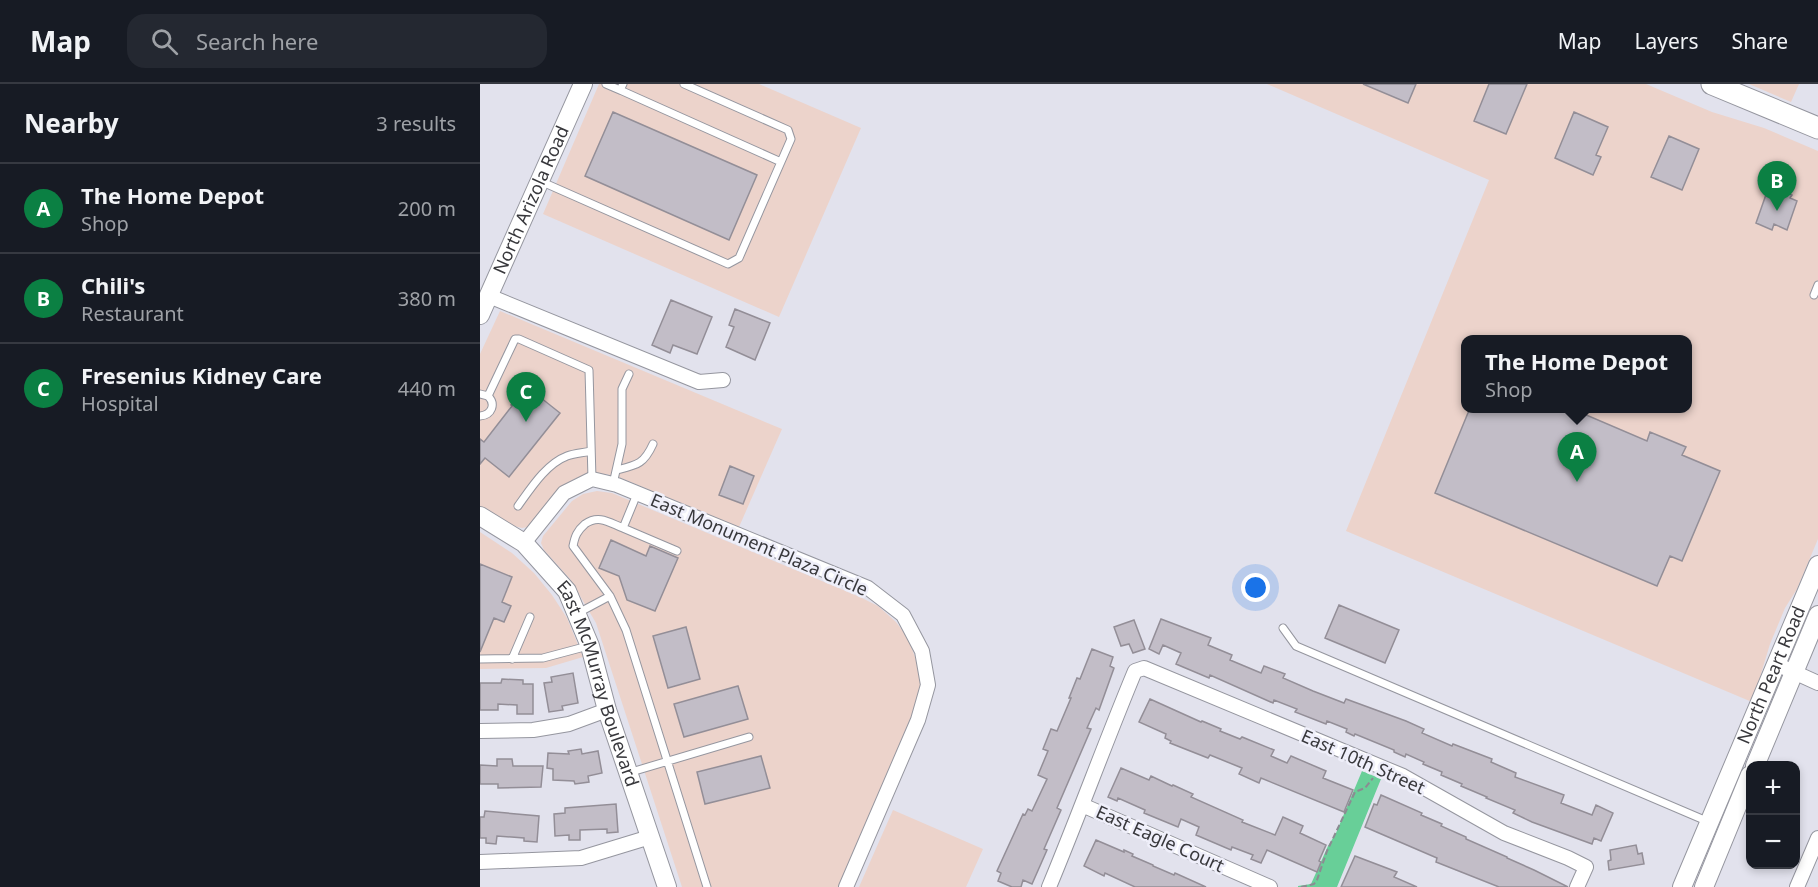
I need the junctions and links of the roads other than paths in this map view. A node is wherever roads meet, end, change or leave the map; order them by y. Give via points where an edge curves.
1 (583, 84) edge
2 (606, 84) edge
3 (684, 84) edge
4 (1712, 84) edge
5 (622, 87) edge
6 (1818, 128) edge
7 (781, 162) junction
8 (540, 182) junction
9 (1818, 285) edge
10 (484, 292) edge
11 (1814, 296) dead end
12 (480, 315) edge
13 (629, 374) dead end
14 (723, 380) dead end
15 (484, 395) edge
16 (480, 416) edge
17 (653, 444) dead end
18 (591, 452) junction
19 (617, 470) junction
20 (592, 479) junction
21 (614, 484) junction
22 (638, 494) junction
23 (518, 506) dead end
24 (483, 522) edge
25 (623, 528) junction
26 (524, 543) junction
27 (677, 551) dead end
28 (1818, 564) edge
29 (610, 596) junction
30 (577, 614) junction
31 (1818, 615) edge
32 (530, 617) dead end
33 (1283, 628) dead end
34 (590, 646) junction
35 (480, 659) edge
36 (512, 659) junction
37 (1776, 664) junction
38 (1794, 672) junction
39 (1818, 683) edge
40 (607, 710) junction
41 (480, 731) edge
42 (749, 736) dead end
43 (1757, 761) edge
44 (668, 762) junction
45 (628, 773) junction
46 (1746, 786) edge
47 (1083, 805) junction
48 (1710, 822) junction
49 (650, 837) junction
50 (1818, 838) edge
51 (480, 862) edge
52 (667, 887) edge
53 (707, 887) edge
54 (846, 887) edge
55 (1049, 887) edge
56 (1270, 887) edge
57 (1577, 887) edge
58 (1682, 887) edge
59 (1704, 887) edge
60 (1797, 887) edge

1 - 8 street, North Arizola Road
2 - 5 lane
3 - 7 lane via 788,130 791,139
4 - 6 main road
5 - 7 lane
7 - 8 lane via 739,258 728,264
8 - 10 street, North Arizola Road
9 - 11 lane
10 - 12 street, North Arizola Road
10 - 14 street via 699,382
13 - 19 lane via 621,396 622,444
15 - 16 lane via 492,402 492,409
15 - 18 lane via 515,339 589,370
17 - 19 lane via 638,465
18 - 20 lane
18 - 23 lane via 567,456 554,464
19 - 21 lane
20 - 21 street, East Monument Plaza Circle
20 - 26 street via 564,493
21 - 22 street, East Monument Plaza Circle
22 - 25 lane
22 - 54 street, East Monument Plaza Circle via 868,588 903,615 922,651 928,685 918,720
24 - 26 street, East McMurray Boulevard
25 - 27 lane
25 - 29 lane via 593,519 574,538 573,546
26 - 30 street, East McMurray Boulevard via 567,591
28 - 37 street, North Peart Road
29 - 30 lane
29 - 44 lane via 626,630
30 - 34 street, East McMurray Boulevard
31 - 38 street, North Peart Road
32 - 36 lane
33 - 48 lane via 1296,646
34 - 36 lane via 543,658
34 - 40 street, East McMurray Boulevard
35 - 36 lane
37 - 38 street
37 - 48 street, North Peart Road
38 - 39 street
38 - 43 street, North Peart Road
40 - 41 street via 570,724 533,730
40 - 45 street, East McMurray Boulevard
42 - 44 lane
44 - 45 lane
44 - 53 lane
45 - 49 street, East McMurray Boulevard
46 - 59 street
47 - 55 street
47 - 56 street, East Eagle Court
47 - 57 street, East 10th Street via 1135,671 1144,668 1402,776 1504,833 1569,858 1586,867
48 - 58 street, North Peart Road
49 - 51 street via 581,858
49 - 52 street, East McMurray Boulevard
50 - 60 street

